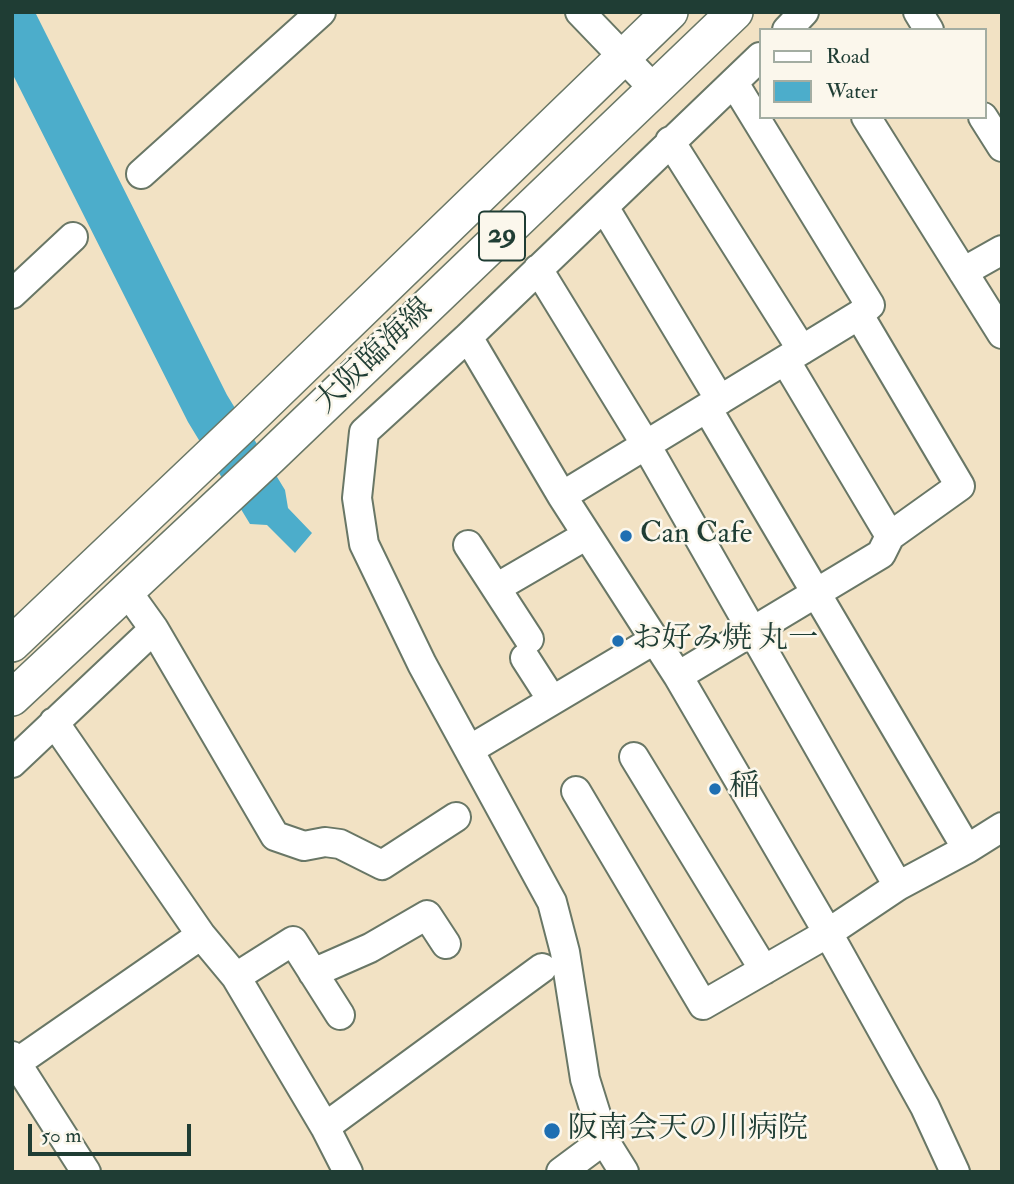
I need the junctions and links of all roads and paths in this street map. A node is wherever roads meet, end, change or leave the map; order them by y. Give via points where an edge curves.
1 (321, 12) edge
2 (580, 12) edge
3 (670, 12) edge
4 (735, 12) edge
5 (918, 12) edge
6 (928, 28) edge
7 (623, 57) junction
8 (758, 59) edge
9 (734, 83) junction
10 (655, 90) junction
11 (867, 119) edge
12 (984, 119) edge
13 (670, 141) junction
14 (1002, 147) edge
15 (141, 174) dead end
16 (604, 207) junction
17 (73, 237) dead end
18 (1002, 250) edge
19 (538, 269) junction
20 (963, 272) junction
21 (12, 294) edge
22 (859, 315) junction
23 (1002, 334) edge
24 (468, 337) junction
25 (793, 355) junction
26 (713, 404) junction
27 (646, 445) junction
28 (562, 496) junction
29 (587, 535) junction
30 (890, 536) junction
31 (468, 545) dead end
32 (496, 588) junction
33 (126, 590) junction
34 (817, 594) junction
35 (154, 629) junction
36 (752, 632) junction
37 (654, 640) junction
38 (12, 644) edge
39 (678, 676) junction
40 (12, 698) edge
41 (552, 700) junction
42 (54, 722) junction
43 (469, 750) junction
44 (634, 757) dead end
45 (12, 763) edge
46 (576, 791) dead end
47 (457, 817) dead end
48 (1002, 827) edge
49 (967, 849) junction
50 (898, 886) junction
51 (828, 933) junction
52 (201, 935) junction
53 (446, 944) dead end
54 (542, 968) dead end
55 (764, 970) junction
56 (313, 973) junction
57 (236, 977) junction
58 (340, 1015) dead end
59 (14, 1062) edge
60 (325, 1128) junction
61 (604, 1140) junction
62 (86, 1172) edge
63 (348, 1172) edge
64 (561, 1172) edge
65 (624, 1172) edge
66 (955, 1172) edge

1 - 15 street
2 - 7 street
3 - 7 main road, 大阪臨海線 / 29
4 - 10 main road, 大阪臨海線 / 29
5 - 6 street
7 - 10 street
7 - 38 main road, 大阪臨海線 / 29
8 - 9 street
9 - 13 street
9 - 22 street via 870,305
10 - 33 main road, 大阪臨海線 / 29
11 - 20 street
12 - 14 street
13 - 16 street
13 - 25 street
16 - 19 street
16 - 26 street
17 - 21 street
18 - 20 street
19 - 24 street
19 - 27 street
20 - 23 street
22 - 25 street
22 - 30 street via 960,486
24 - 28 street
24 - 43 street via 364,432 357,498 364,544
25 - 26 street
25 - 30 street
26 - 27 street
26 - 34 street
27 - 28 street
27 - 36 street
28 - 29 street
29 - 32 street
29 - 37 street
30 - 34 street via 881,554
31 - 32 street
32 - 41 street
33 - 35 street
33 - 40 main road, 大阪臨海線 / 29
34 - 36 street
34 - 49 street
35 - 42 street
35 - 47 street via 275,835 304,846 340,844 382,865
36 - 39 street
36 - 50 street
37 - 39 street
37 - 41 street
39 - 51 street
41 - 43 street
42 - 45 street
42 - 52 street
43 - 61 street via 552,902 585,1079
44 - 55 street
46 - 55 street via 703,1005
48 - 49 street
49 - 50 street
50 - 51 street
51 - 55 street
51 - 66 street via 925,1107
52 - 57 street
52 - 59 street
53 - 56 street via 426,915 370,948
54 - 60 street
56 - 57 street via 293,941
56 - 58 street
57 - 60 street
59 - 62 street
60 - 63 street
61 - 64 street
61 - 65 street

